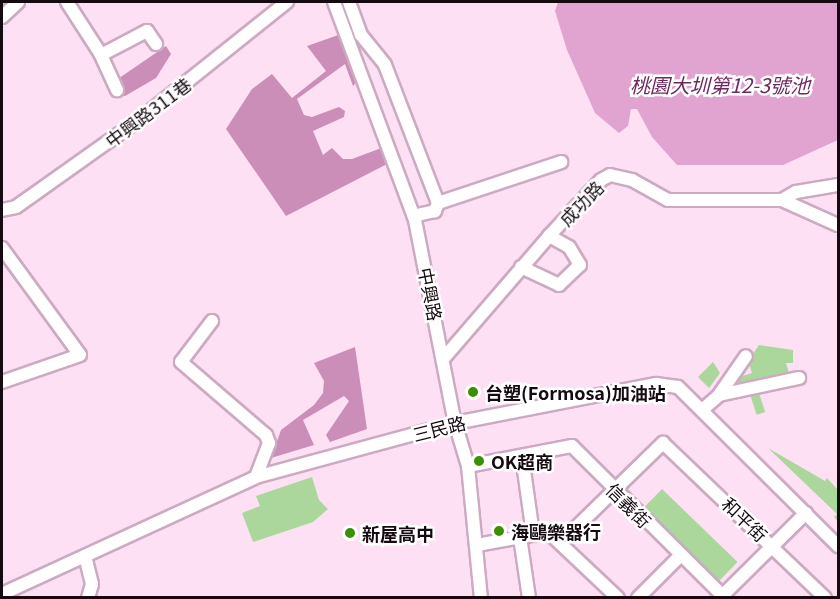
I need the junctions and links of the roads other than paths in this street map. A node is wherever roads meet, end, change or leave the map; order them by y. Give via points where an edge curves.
1 (18, 2) edge
2 (67, 2) edge
3 (287, 2) edge
4 (334, 2) edge
5 (349, 2) edge
6 (2, 17) edge
7 (156, 44) dead end
8 (101, 55) junction
9 (117, 90) dead end
10 (561, 162) dead end
11 (838, 185) edge
12 (782, 200) junction
13 (438, 202) junction
14 (2, 210) edge
15 (414, 216) junction
16 (838, 225) edge
17 (549, 236) junction
18 (2, 248) edge
19 (521, 267) junction
20 (212, 321) dead end
21 (746, 356) dead end
22 (443, 359) junction
23 (799, 378) dead end
24 (2, 382) edge
25 (719, 395) junction
26 (702, 410) junction
27 (455, 423) junction
28 (522, 456) junction
29 (468, 466) junction
30 (256, 477) junction
31 (613, 489) junction
32 (806, 513) junction
33 (526, 536) junction
34 (560, 543) junction
35 (477, 545) junction
36 (772, 545) junction
37 (838, 546) edge
38 (681, 555) junction
39 (85, 556) junction
40 (2, 594) edge
41 (88, 597) edge
42 (481, 597) edge
43 (529, 597) edge
44 (618, 597) edge
45 (638, 597) edge
46 (722, 597) edge
47 (825, 597) edge

1 - 6 street
2 - 8 street
3 - 14 street, 中興路311巷 via 144,116 16,207
4 - 15 street, 中興路
5 - 13 street via 361,35 385,64
7 - 8 street via 147,31
8 - 9 street
10 - 13 street
11 - 12 street via 796,192
12 - 16 street, 成功路
12 - 17 street, 成功路 via 668,200 632,180 610,175
13 - 15 street via 435,211
15 - 22 street, 中興路
17 - 19 street, 成功路
17 - 19 street via 569,247 580,265 559,285
18 - 24 street via 80,355
19 - 22 street, 成功路
20 - 30 street via 181,362 266,435 270,443
21 - 25 street
22 - 27 street, 中興路
23 - 25 street
25 - 26 street
26 - 27 street, 三民路 via 678,387 656,384
26 - 32 street, 三民路
27 - 29 street, 中興路
27 - 30 street, 三民路
28 - 29 street
28 - 31 street, 信義街 via 572,446
28 - 33 street
29 - 35 street, 中興路
30 - 39 street, 三民路
31 - 34 street
31 - 36 street, 和平街 via 663,443
31 - 38 street, 信義街
32 - 36 street
32 - 37 street, 三民路
33 - 34 street via 548,532
33 - 35 street
33 - 43 street
34 - 44 street
35 - 42 street, 中興路
36 - 46 street
36 - 47 street, 和平街
38 - 45 street
38 - 46 street, 信義街
39 - 40 street, 三民路
39 - 41 street via 92,584

